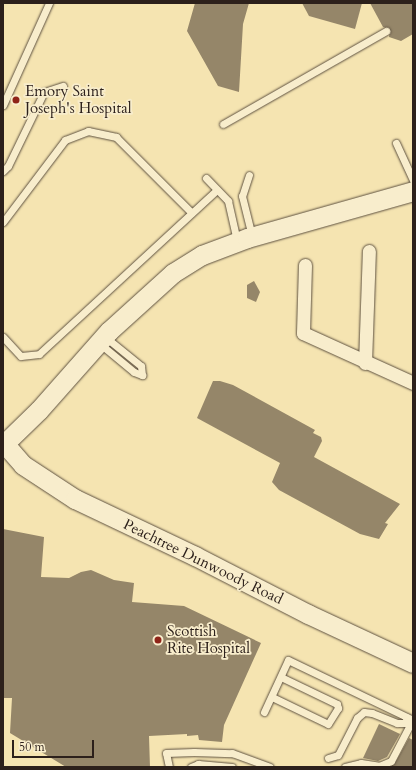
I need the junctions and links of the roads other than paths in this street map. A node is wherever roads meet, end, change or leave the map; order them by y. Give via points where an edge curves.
1 (49, 3) edge
2 (386, 31) dead end
3 (63, 86) dead end
4 (3, 105) edge
5 (223, 124) dead end
6 (396, 143) dead end
7 (3, 171) edge
8 (248, 175) dead end
9 (206, 178) dead end
10 (413, 180) edge
11 (217, 190) junction
12 (413, 192) edge
13 (242, 196) junction
14 (228, 201) junction
15 (192, 212) junction
16 (3, 222) edge
17 (244, 239) junction
18 (370, 252) dead end
19 (305, 265) dead end
20 (3, 337) edge
21 (102, 339) junction
22 (365, 363) junction
23 (413, 383) edge
24 (3, 441) edge
25 (413, 663) edge
26 (281, 677) junction
27 (272, 697) junction
28 (264, 712) dead end
29 (411, 718) edge
30 (328, 758) dead end
31 (222, 766) edge
32 (168, 767) edge
33 (191, 767) edge
34 (232, 767) edge
35 (270, 767) edge
36 (345, 767) edge

1 - 4 lane
2 - 5 lane
3 - 7 lane via 44,92 8,166
6 - 10 lane
8 - 13 lane
9 - 11 lane
11 - 14 lane
11 - 15 lane
12 - 17 main road
13 - 14 lane
13 - 17 lane
14 - 17 lane
15 - 16 lane via 116,137 88,131 65,140
15 - 20 lane via 39,354 21,356
17 - 21 main road via 202,255 173,273 146,295
18 - 22 street
19 - 22 street via 303,333
21 - 21 lane via 134,372 142,375 141,366
21 - 24 main road via 39,410
22 - 23 street
24 - 25 main road, Peachtree Dunwoody Road via 23,465 75,499
26 - 27 lane
26 - 27 lane via 337,704 338,708 328,724
26 - 29 lane via 288,660
27 - 28 lane
29 - 30 lane via 405,723 397,723 364,712 357,718 338,755
29 - 36 lane via 391,761 379,766 361,763
31 - 33 lane via 198,764
31 - 34 lane
32 - 35 lane via 166,753 194,752 232,753

